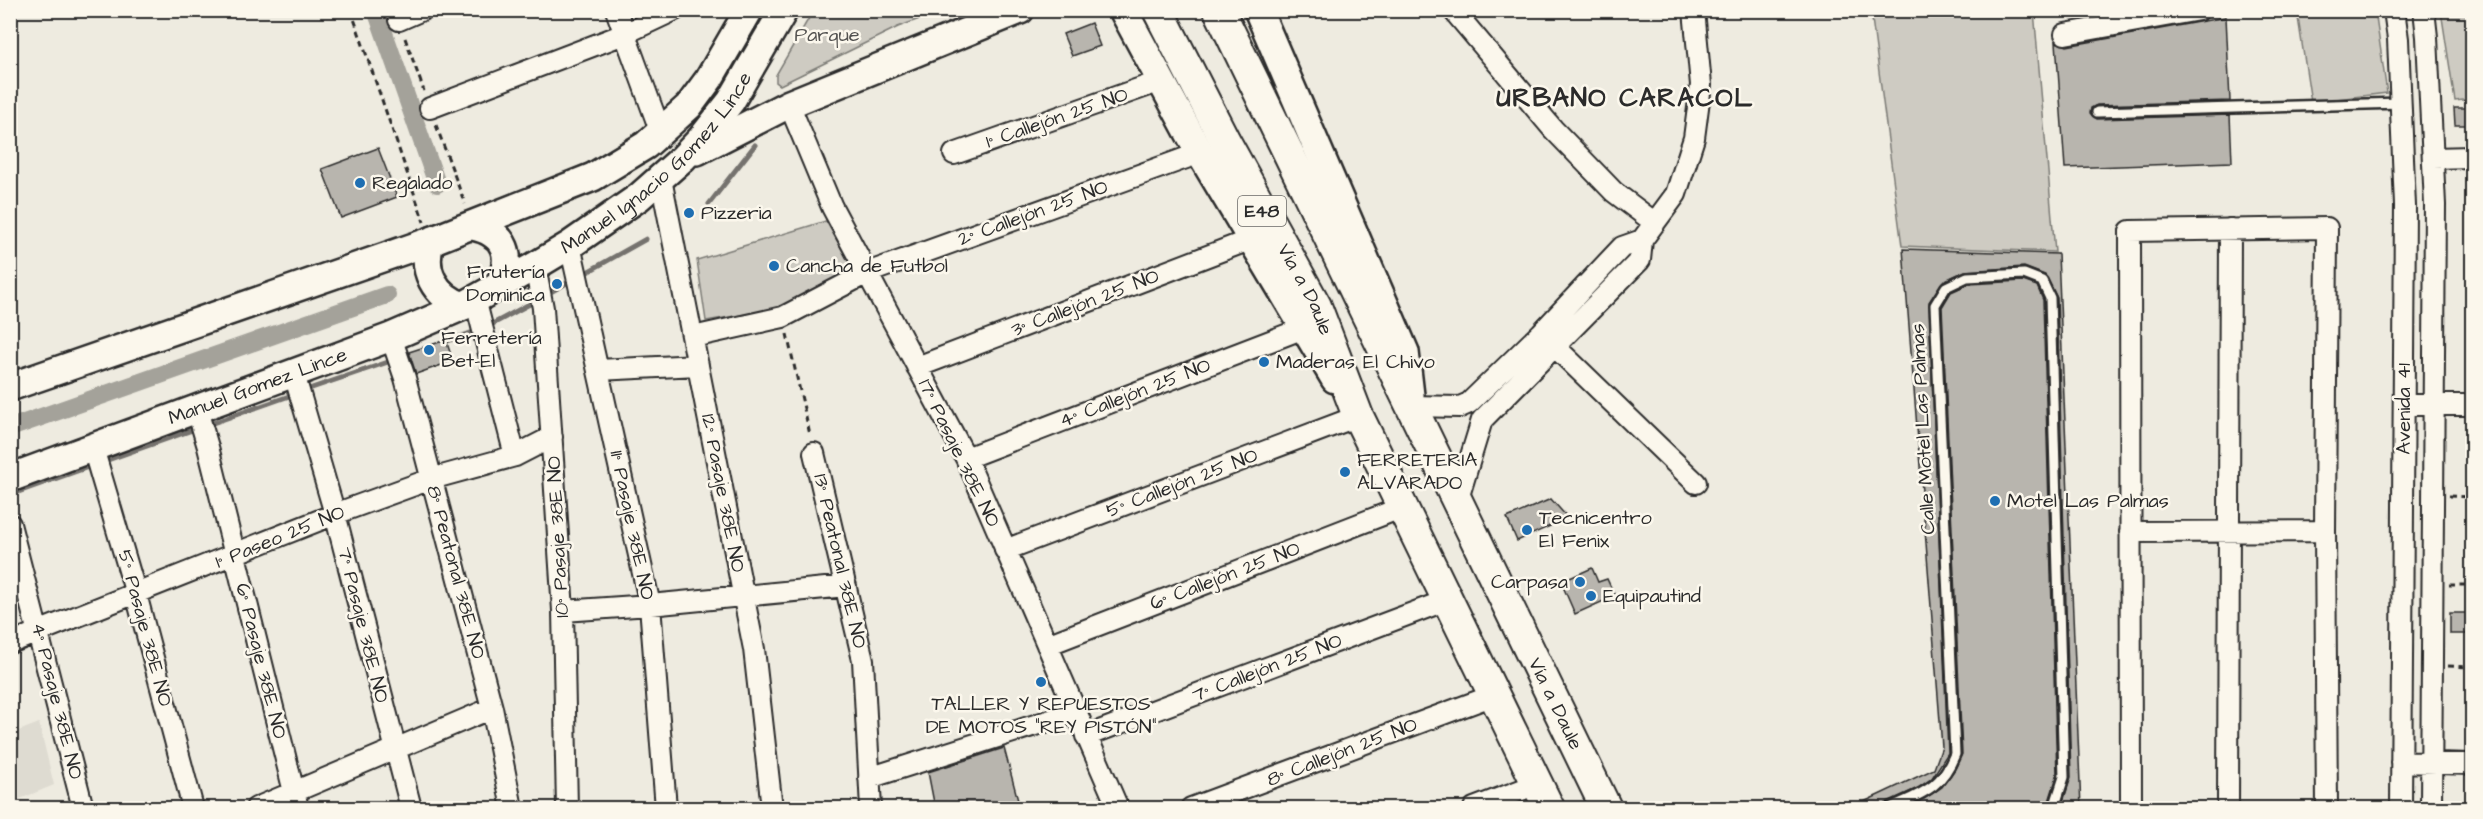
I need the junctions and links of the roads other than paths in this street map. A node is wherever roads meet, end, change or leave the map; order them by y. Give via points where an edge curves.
1 (422, 10) edge
2 (616, 10) edge
3 (675, 10) edge
4 (749, 10) edge
5 (784, 10) edge
6 (1020, 10) edge
7 (1158, 10) edge
8 (1219, 10) edge
9 (1258, 10) edge
10 (1453, 10) edge
11 (1694, 10) edge
12 (2199, 10) edge
13 (2394, 10) edge
14 (2424, 10) edge
15 (1122, 15) edge
16 (399, 20) dead end
17 (624, 34) junction
18 (2065, 34) dead end
19 (1161, 81) junction
20 (2401, 103) junction
21 (789, 104) junction
22 (430, 108) dead end
23 (2097, 112) dead end
24 (661, 133) junction
25 (1200, 153) junction
26 (954, 154) dead end
27 (2472, 157) edge
28 (683, 158) junction
29 (2433, 158) junction
30 (661, 179) junction
31 (1655, 223) junction
32 (472, 226) junction
33 (2229, 229) junction
34 (1252, 239) junction
35 (1642, 240) junction
36 (430, 241) junction
37 (570, 245) junction
38 (535, 266) junction
39 (867, 273) junction
40 (499, 286) junction
41 (469, 303) junction
42 (1304, 328) junction
43 (1541, 333) junction
44 (391, 337) junction
45 (693, 337) junction
46 (1556, 347) junction
47 (698, 366) junction
48 (917, 367) junction
49 (598, 370) junction
50 (294, 374) junction
51 (10, 387) edge
52 (2404, 405) junction
53 (2433, 405) junction
54 (2472, 405) edge
55 (1411, 406) junction
56 (197, 410) junction
57 (1358, 416) junction
58 (552, 437) junction
59 (93, 448) junction
60 (814, 453) road end
61 (515, 456) junction
62 (966, 458) junction
63 (10, 478) edge
64 (431, 479) junction
65 (1696, 483) dead end
66 (1457, 502) junction
67 (1403, 507) junction
68 (335, 514) junction
69 (10, 524) edge
70 (2403, 527) junction
71 (2433, 528) junction
72 (2228, 531) junction
73 (2325, 531) junction
74 (2130, 532) junction
75 (1005, 550) junction
76 (235, 556) junction
77 (846, 586) junction
78 (136, 594) junction
79 (744, 596) junction
80 (1447, 600) junction
81 (650, 605) junction
82 (563, 611) junction
83 (40, 632) junction
84 (10, 643) edge
85 (1047, 645) junction
86 (1494, 695) junction
87 (492, 708) junction
88 (1076, 712) junction
89 (1086, 736) junction
90 (395, 751) junction
91 (2402, 762) junction
92 (2431, 763) junction
93 (2472, 764) edge
94 (869, 778) junction
95 (1543, 796) edge
96 (296, 801) edge
97 (83, 808) edge
98 (194, 808) edge
99 (256, 808) edge
100 (411, 808) edge
101 (512, 808) edge
102 (567, 808) edge
103 (666, 808) edge
104 (772, 808) edge
105 (871, 808) edge
106 (1118, 808) edge
107 (1191, 808) edge
108 (1474, 808) edge
109 (1606, 808) edge
110 (1890, 808) edge
111 (2054, 808) edge
112 (2131, 808) edge
113 (2228, 808) edge
114 (2327, 808) edge
115 (2401, 808) edge
116 (2431, 808) edge

1 - 16 street
2 - 17 street
3 - 17 street
4 - 24 main road, Manuel Ignacio Gomez Lince via 700,92
5 - 28 main road, Manuel Ignacio Gomez Lince via 731,101
6 - 21 main road
7 - 57 main road, Vía a Daule / E48 via 1224,141 1316,306
8 - 55 main road, Vía a Daule / E48
9 - 55 main road, Vía a Daule / E48 via 1405,352
10 - 31 street via 1552,129 1614,192
11 - 31 street via 1701,85 1694,138 1676,194
12 - 18 street
13 - 20 street, Avenida 41
14 - 29 street, Avenida 41
15 - 19 main road, Vía a Daule / E48
17 - 22 street
17 - 24 street
19 - 25 main road, Vía a Daule / E48
19 - 26 street, 1° Callejón 25 NO
20 - 23 lane
20 - 52 street, Avenida 41
21 - 28 main road
21 - 39 street, 17° Pasaje 38E NO via 832,207
24 - 32 main road, Manuel Ignacio Gomez Lince via 594,177
25 - 34 main road, Vía a Daule / E48
25 - 39 street, 2° Callejón 25 NO
27 - 29 street
28 - 30 main road, Manuel Ignacio Gomez Lince
29 - 53 street, Avenida 41
30 - 37 main road, Manuel Ignacio Gomez Lince
30 - 45 street, 12° Pasaje 38E NO
31 - 35 street
32 - 36 main road
32 - 40 main road via 492,232 504,248 507,267
33 - 72 street
33 - 73 street via 2327,228
33 - 74 street via 2130,231
34 - 42 main road, Vía a Daule / E48
34 - 48 street, 3° Callejón 25 NO
35 - 43 street via 1622,247
35 - 46 street via 1640,260
36 - 41 main road via 426,264 432,280 444,297
36 - 51 main road
37 - 38 main road, Manuel Ignacio Gomez Lince
37 - 49 street, 11° Pasaje 38E NO
38 - 40 main road, Manuel Ignacio Gomez Lince
38 - 58 street, 10° Pasaje 38E NO via 543,308
39 - 45 street, 2° Callejón 25 NO via 783,317
39 - 48 street, 17° Pasaje 38E NO
40 - 41 main road, Manuel Gomez Lince
41 - 44 main road, Manuel Gomez Lince
41 - 61 street
42 - 57 main road, Vía a Daule / E48
42 - 62 street, 4° Callejón 25 NO
43 - 46 street
43 - 55 street via 1469,402 1460,407
44 - 50 main road, Manuel Gomez Lince
44 - 64 street, 8° Peatonal 38E NO
45 - 47 street, 12° Pasaje 38E NO
46 - 65 street
46 - 66 street via 1482,420
47 - 49 street
47 - 79 street, 12° Pasaje 38E NO
48 - 62 street, 17° Pasaje 38E NO
49 - 81 street, 11° Pasaje 38E NO
50 - 56 main road, Manuel Gomez Lince
50 - 68 street, 7° Pasaje 38E NO
52 - 53 street
52 - 70 street, Avenida 41
53 - 54 street
53 - 71 street, Avenida 41
55 - 66 main road, Vía a Daule / E48
56 - 59 main road, Manuel Gomez Lince
56 - 76 street, 6° Pasaje 38E NO
57 - 67 main road, Vía a Daule / E48
57 - 75 street, 5° Callejón 25 NO
58 - 61 street, 1° Paseo 25 NO
58 - 82 street, 10° Pasaje 38E NO
59 - 63 main road, Manuel Gomez Lince
59 - 78 street, 5° Pasaje 38E NO
60 - 77 street, 13° Peatonal 38E NO
61 - 64 street, 1° Paseo 25 NO
62 - 75 street, 17° Pasaje 38E NO
64 - 68 street, 1° Paseo 25 NO
64 - 87 street, 8° Peatonal 38E NO
66 - 109 main road, Vía a Daule / E48
67 - 80 main road, Vía a Daule / E48
67 - 85 street, 6° Callejón 25 NO
68 - 76 street, 1° Paseo 25 NO
68 - 90 street, 7° Pasaje 38E NO
69 - 83 street, 4° Pasaje 38E NO
70 - 71 street
70 - 91 street, Avenida 41
71 - 92 street, Avenida 41
72 - 73 street
72 - 74 street
72 - 113 street
73 - 114 street
74 - 112 street
75 - 85 street, 17° Pasaje 38E NO
76 - 78 street, 1° Paseo 25 NO
76 - 96 street, 6° Pasaje 38E NO
77 - 79 street
77 - 94 street, 13° Peatonal 38E NO via 863,660
78 - 83 street, 1° Paseo 25 NO
78 - 98 street, 5° Pasaje 38E NO
79 - 81 street
79 - 104 street, 12° Pasaje 38E NO
80 - 86 main road, Vía a Daule / E48
80 - 89 street, 7° Callejón 25 NO
81 - 82 street
81 - 103 street, 11° Pasaje 38E NO
82 - 102 street, 10° Pasaje 38E NO
83 - 84 street, 1° Paseo 25 NO
83 - 97 street, 4° Pasaje 38E NO
85 - 88 street, 17° Pasaje 38E NO
86 - 95 main road, Vía a Daule / E48
86 - 107 street, 8° Callejón 25 NO
87 - 90 street
87 - 101 street, 8° Peatonal 38E NO
88 - 89 street, 17° Pasaje 38E NO
88 - 94 street
89 - 106 street, 17° Pasaje 38E NO
90 - 96 street
90 - 100 street, 7° Pasaje 38E NO
91 - 92 street
91 - 115 street, Avenida 41
92 - 93 street
92 - 116 street, Avenida 41
94 - 105 street, 13° Peatonal 38E NO
95 - 108 street
96 - 99 street
110 - 111 lane, Calle Motel Las Palmas via 1930,789 1948,772 1955,754 1935,305 1946,287 1967,277 2024,274 2042,281 2050,298 2064,777

